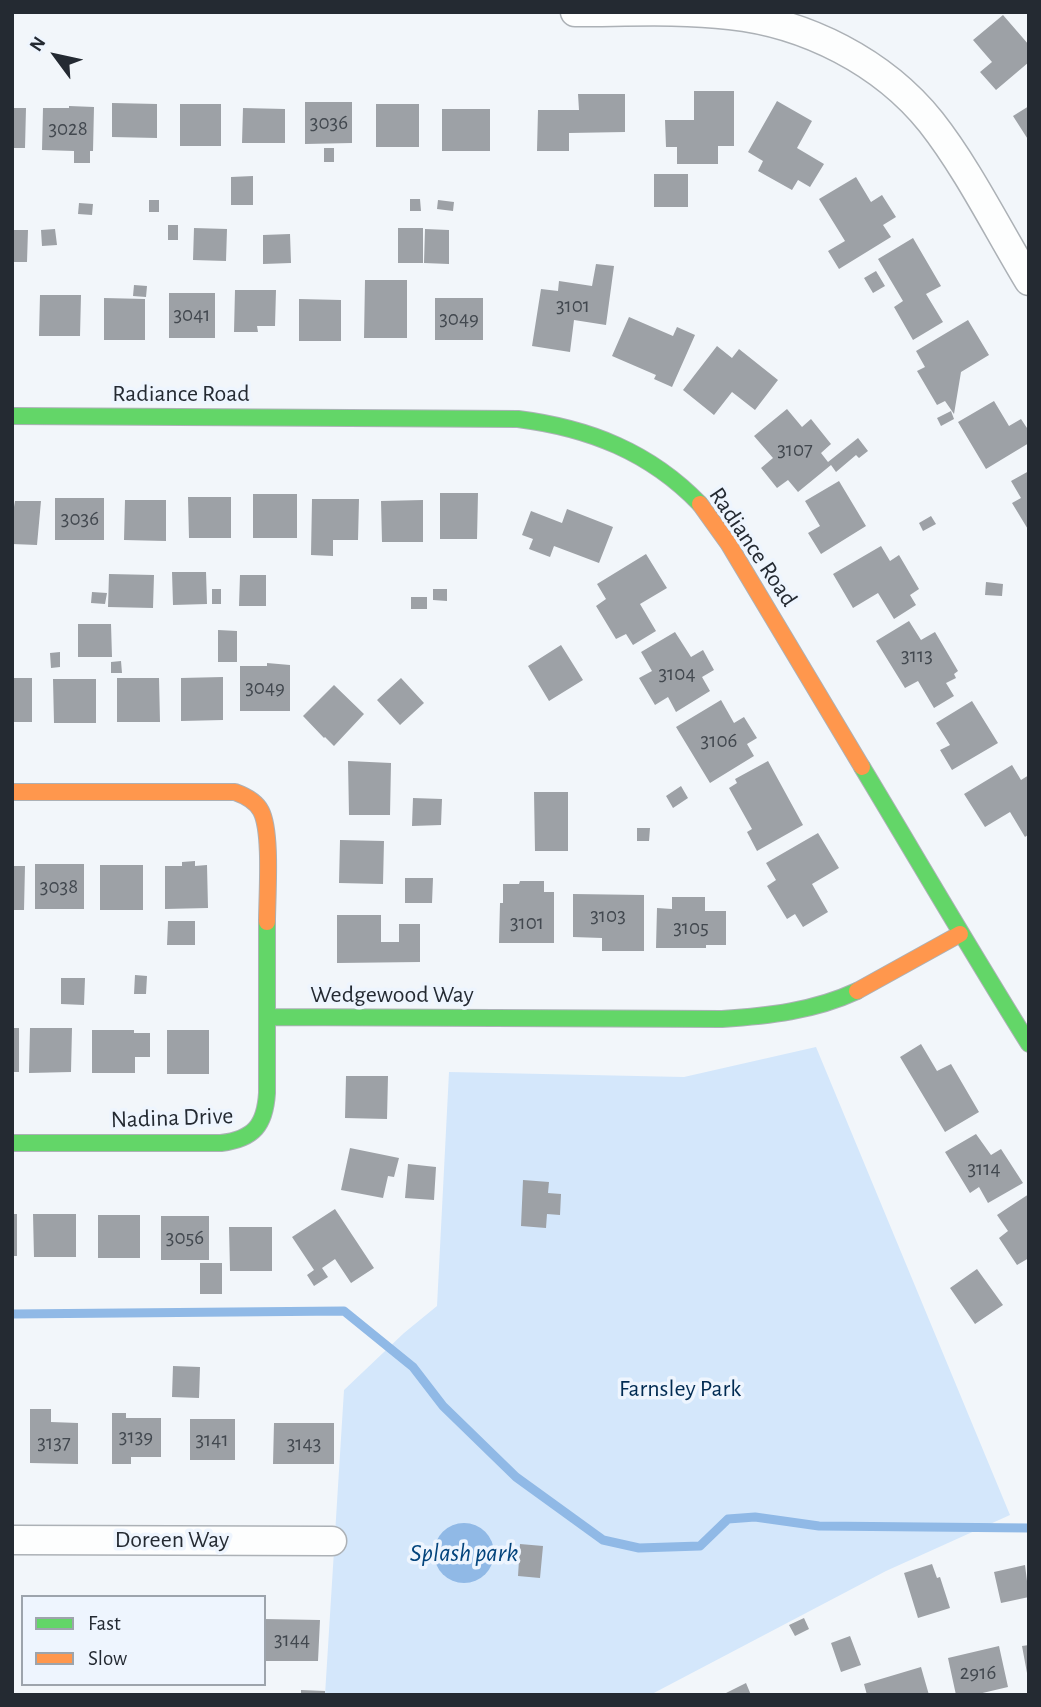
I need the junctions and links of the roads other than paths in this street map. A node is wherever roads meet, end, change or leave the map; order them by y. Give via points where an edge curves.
1 (575, 12) edge
2 (1029, 281) edge
3 (12, 416) edge
4 (12, 792) edge
5 (960, 934) junction
6 (267, 1017) junction
7 (1029, 1044) edge
8 (12, 1143) edge
9 (12, 1540) edge
10 (332, 1541) dead end

1 - 2 street via 730,15 767,21 837,47 876,70 930,121
3 - 5 street, Radiance Road via 518,419 582,429 639,453 705,509 728,543
4 - 6 street via 235,792 257,802 266,827
5 - 6 street, Wedgewood Way via 862,989 770,1016
5 - 7 street, Radiance Road
6 - 8 street, Nadina Drive via 264,1116 256,1131 239,1141
9 - 10 street, Doreen Way

